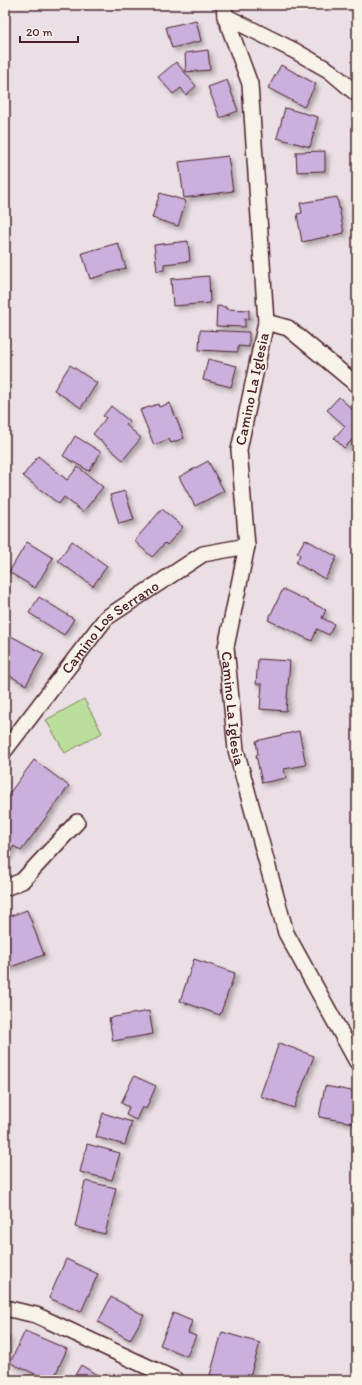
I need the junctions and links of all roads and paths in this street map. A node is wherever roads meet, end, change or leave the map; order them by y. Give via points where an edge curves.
1 (224, 11) edge
2 (357, 94) edge
3 (266, 322) junction
4 (357, 385) edge
5 (247, 546) junction
6 (5, 750) edge
7 (77, 822) dead end
8 (5, 888) edge
9 (357, 1062) edge
10 (5, 1308) edge
11 (176, 1380) edge

1 - 2 street via 330,72
1 - 3 street, Camino La Iglesia via 250,84
3 - 4 street via 288,328
3 - 5 street, Camino La Iglesia via 239,450
5 - 6 street, Camino Los Serrano via 203,554 106,618
5 - 9 street, Camino La Iglesia via 226,647 236,750 286,933
7 - 8 street via 22,881
10 - 11 street via 36,1315

